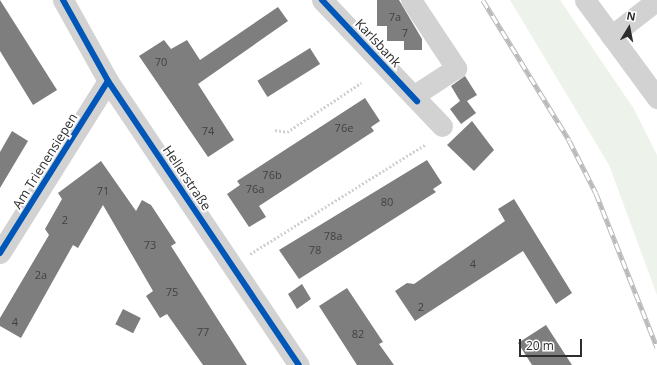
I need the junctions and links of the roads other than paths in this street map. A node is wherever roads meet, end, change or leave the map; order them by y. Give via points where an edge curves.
1 (62, 0) edge
2 (322, 0) edge
3 (411, 0) edge
4 (585, 0) edge
5 (657, 0) edge
6 (611, 36) junction
7 (108, 81) junction
8 (657, 98) edge
9 (415, 99) junction
10 (442, 126) dead end
11 (0, 253) edge
12 (300, 365) edge

1 - 7 street, Hellerstraße
2 - 9 street, Karlsbank
3 - 9 street via 456,68
4 - 6 street
5 - 6 street
6 - 8 street
7 - 11 street, Am Trienensiepen
7 - 12 street, Hellerstraße
9 - 10 street, Karlsbank

